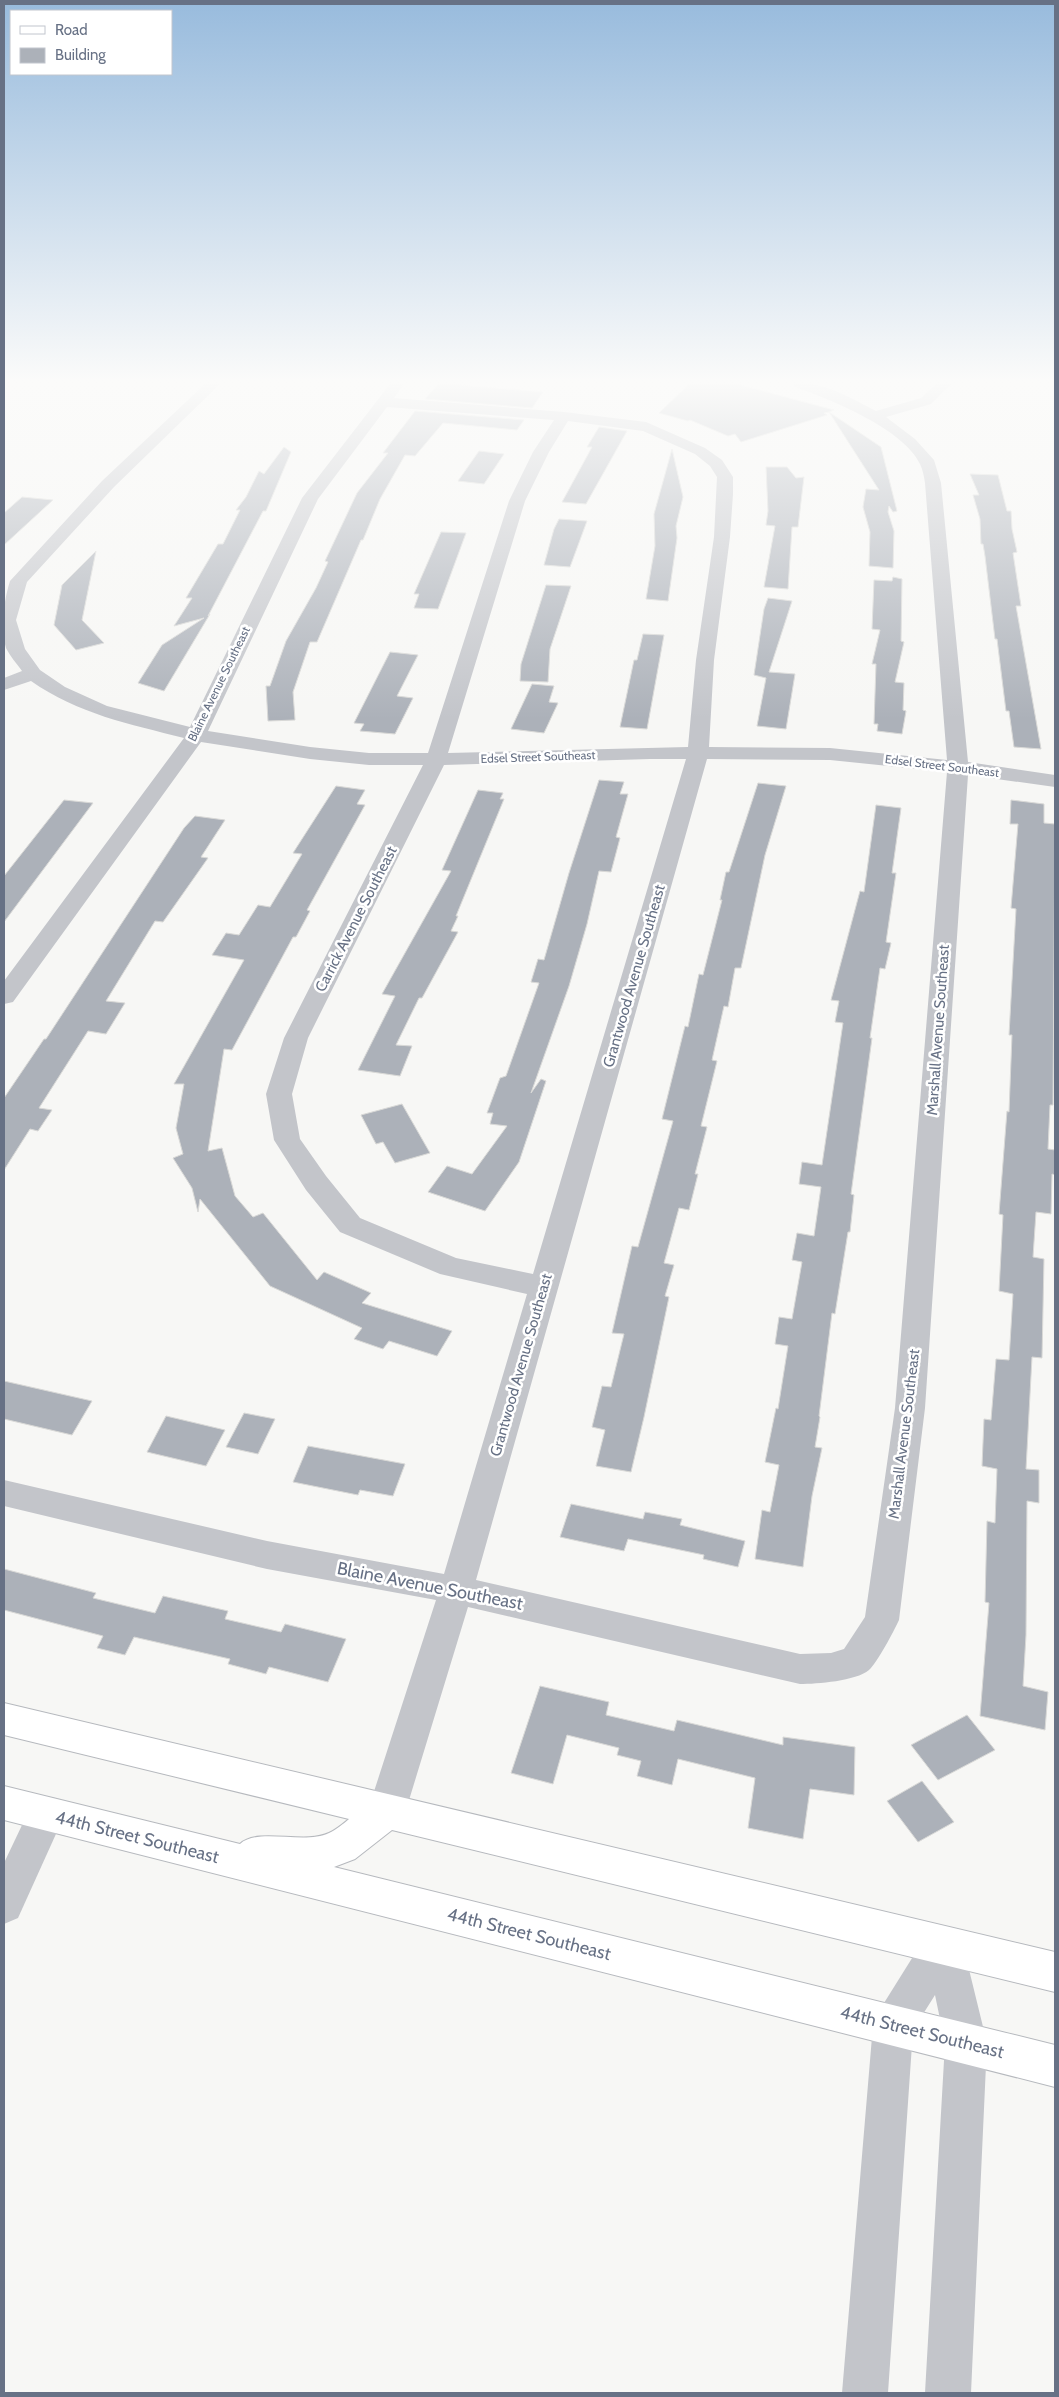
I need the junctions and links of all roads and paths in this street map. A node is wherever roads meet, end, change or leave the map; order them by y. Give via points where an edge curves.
1 (97, 496) edge
2 (312, 496) edge
3 (519, 496) edge
4 (723, 496) edge
5 (934, 496) edge
6 (33, 674) junction
7 (4, 684) edge
8 (196, 735) junction
9 (698, 754) junction
10 (436, 760) junction
11 (958, 767) junction
12 (1055, 781) edge
13 (4, 997) edge
14 (543, 1286) junction
15 (4, 1493) edge
16 (456, 1590) junction
17 (856, 1660) joint
18 (4, 1719) edge
19 (4, 1803) edge
20 (388, 1810) junction
21 (46, 1814) junction
22 (202, 1853) junction
23 (4, 1905) edge
24 (943, 1945) junction
25 (1055, 1972) edge
26 (894, 2025) junction
27 (966, 2044) junction
28 (1055, 2066) edge
29 (865, 2393) edge
30 (948, 2393) edge

1 - 6 street via 19,581 7,620 16,649
2 - 8 street, Blaine Avenue Southeast
3 - 10 street, Carrick Avenue Southeast
4 - 9 street, Grantwood Avenue Southeast via 722,537 705,660
5 - 11 street, Marshall Avenue Southeast
6 - 7 street
6 - 8 street, Edsel Street Southeast via 58,691 100,710
8 - 10 street, Edsel Street Southeast via 310,754
8 - 13 street, Blaine Avenue Southeast
9 - 10 street, Edsel Street Southeast
9 - 11 street, Edsel Street Southeast via 830,754
9 - 14 street, Grantwood Avenue Southeast
10 - 14 street, Carrick Avenue Southeast via 296,1038 279,1094 287,1140 350,1225 450,1267
11 - 12 street, Edsel Street Southeast
11 - 17 street, Marshall Avenue Southeast via 910,1408 882,1620
14 - 16 street, Grantwood Avenue Southeast
15 - 16 street, Blaine Avenue Southeast via 267,1555
16 - 17 street, Blaine Avenue Southeast via 800,1669 831,1668
16 - 20 street, Grantwood Avenue Southeast
18 - 20 main road
19 - 21 main road, 44th Street Southeast
20 - 22 main road via 340,1847 315,1853 281,1856
20 - 24 main road
21 - 22 main road, 44th Street Southeast
21 - 23 street
22 - 26 main road, 44th Street Southeast
24 - 25 main road
24 - 26 street
24 - 27 street
26 - 27 main road, 44th Street Southeast
26 - 29 street
27 - 28 main road, 44th Street Southeast
27 - 30 street

